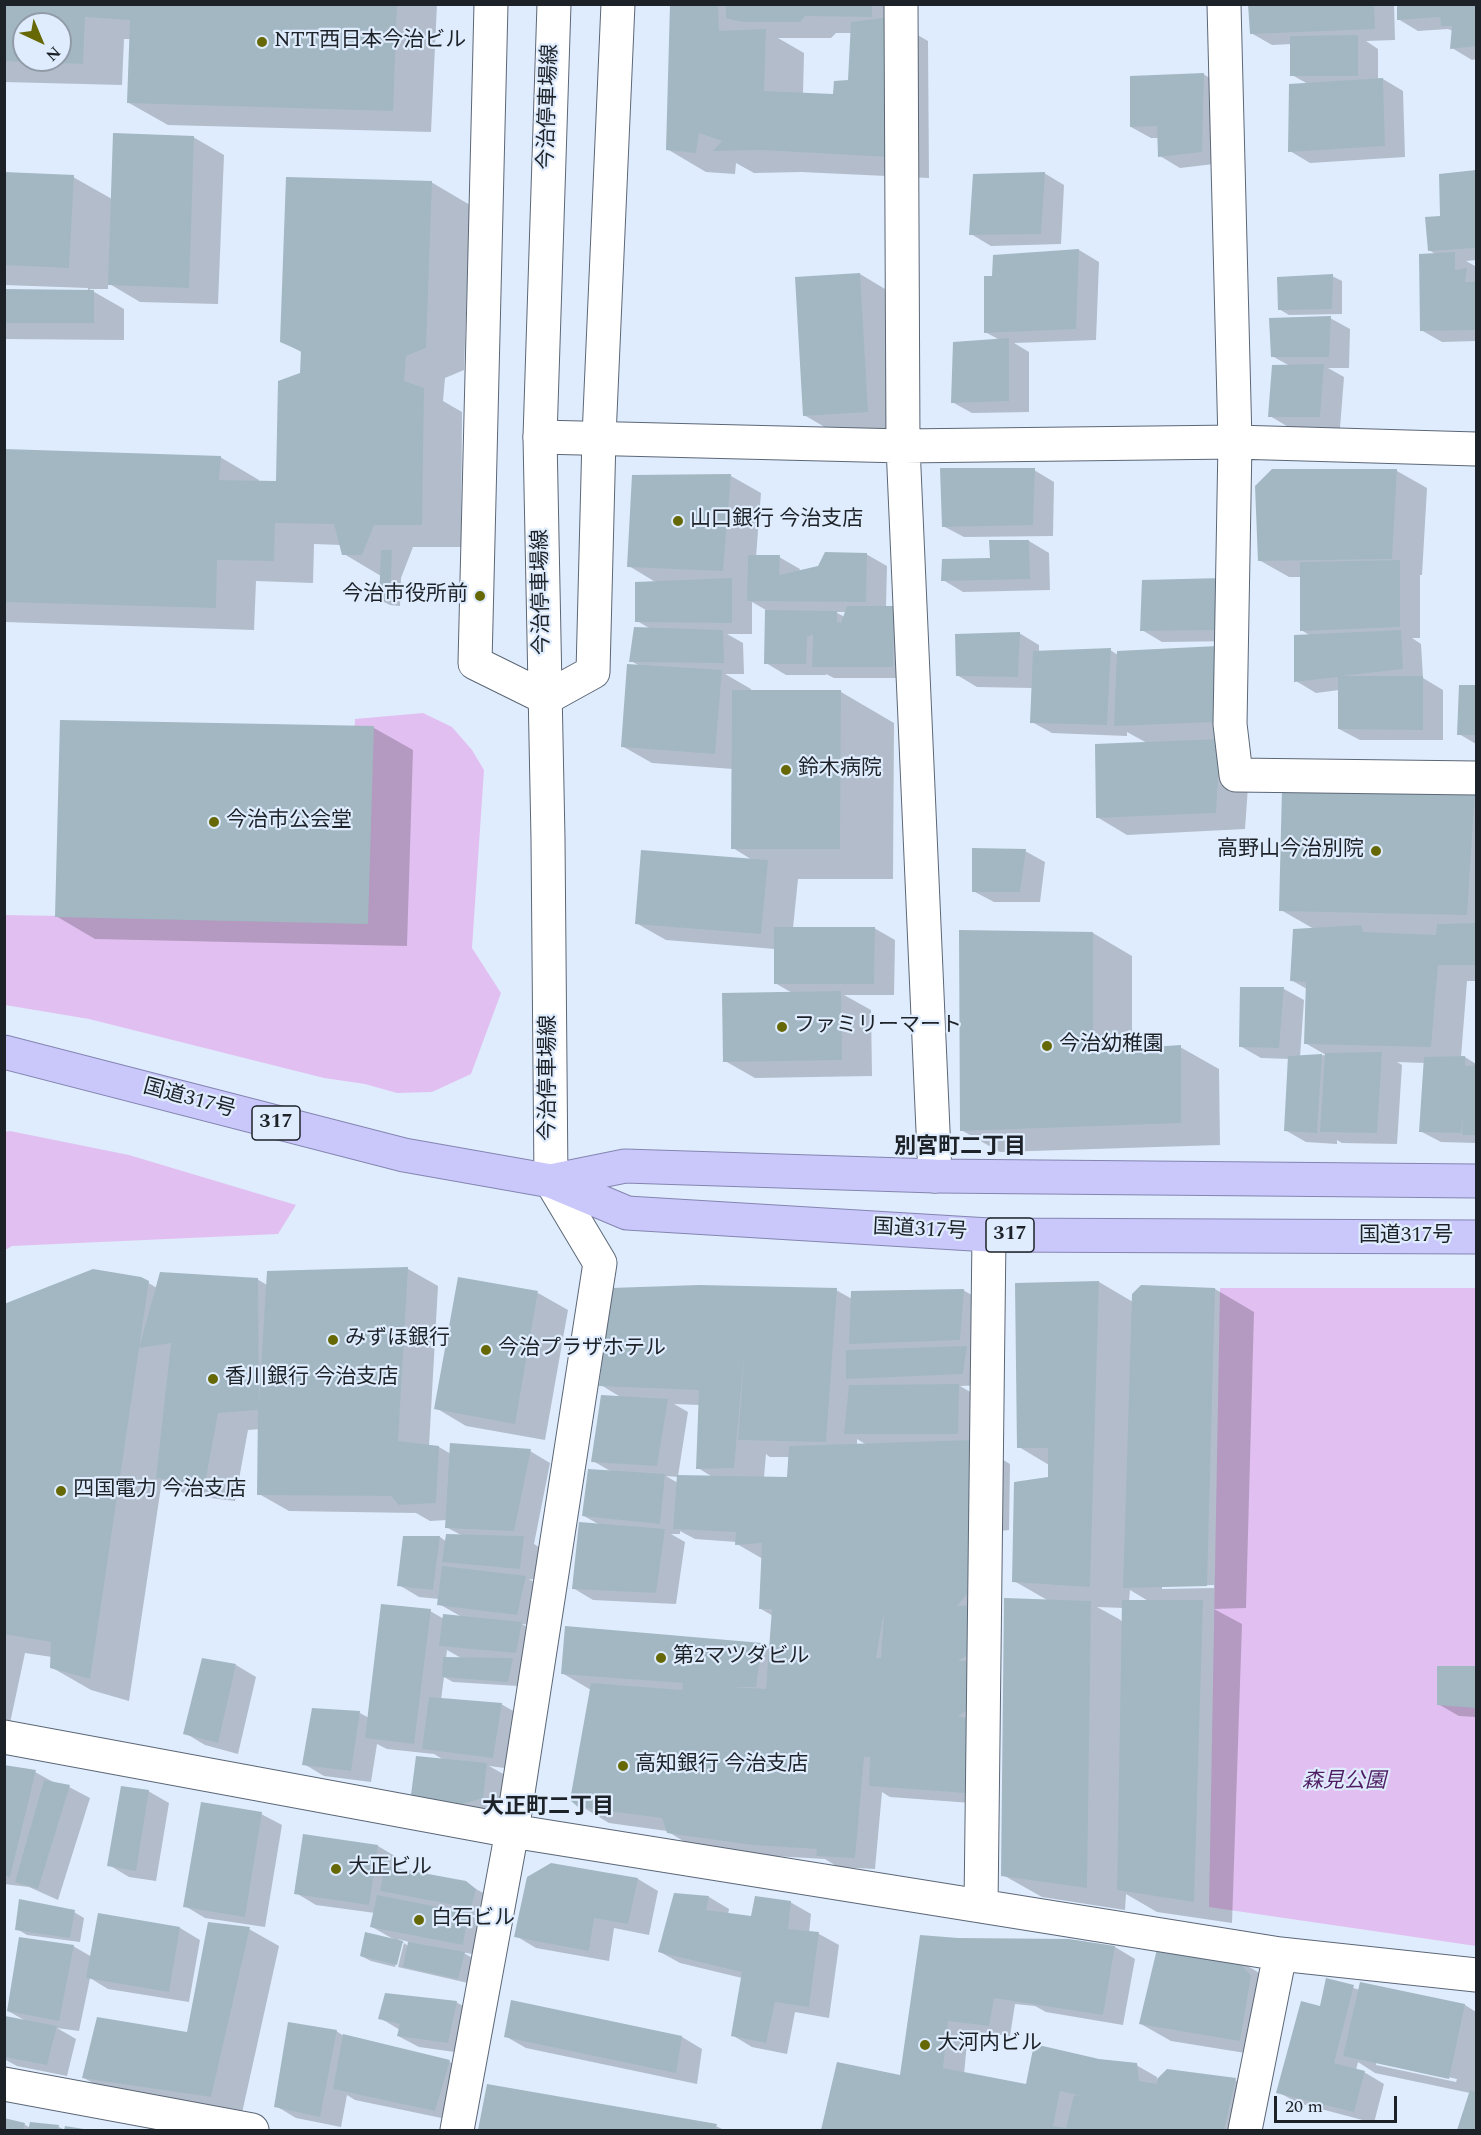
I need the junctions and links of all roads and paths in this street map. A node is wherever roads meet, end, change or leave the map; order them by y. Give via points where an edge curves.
1 (491, 4) edge
2 (554, 4) edge
3 (618, 4) edge
4 (901, 4) edge
5 (1224, 4) edge
6 (540, 437) junction
7 (599, 437) junction
8 (1235, 442) junction
9 (903, 446) junction
10 (1476, 449) edge
11 (546, 698) junction
12 (1476, 778) edge
13 (4, 1052) edge
14 (935, 1176) junction
15 (551, 1181) junction
16 (1476, 1181) edge
17 (989, 1235) junction
18 (1476, 1237) edge
19 (4, 1737) edge
20 (512, 1831) junction
21 (981, 1906) junction
22 (1280, 1954) junction
23 (1476, 1975) edge
24 (4, 2084) edge
25 (252, 2130) edge
26 (457, 2130) edge
27 (1245, 2130) edge

1 - 11 street via 475,663
2 - 6 street, 今治停車場線
3 - 7 street
4 - 9 street
5 - 8 street
6 - 7 street
6 - 11 street, 今治停車場線
7 - 9 street
7 - 11 street via 593,672
8 - 9 street
8 - 10 street
8 - 12 street via 1230,724 1236,775
9 - 14 street
11 - 15 street, 今治停車場線
13 - 15 highway, 国道317号 / 317 via 404,1155
14 - 15 highway, 国道317号 / 317 via 625,1166
14 - 16 highway, 国道317号 / 317
15 - 17 highway, 国道317号 / 317 via 627,1214
15 - 20 street via 600,1263
17 - 18 highway, 国道317号 / 317
17 - 21 street
19 - 20 street
20 - 21 street
20 - 26 street
21 - 22 street
22 - 23 street
22 - 27 street
24 - 25 street

